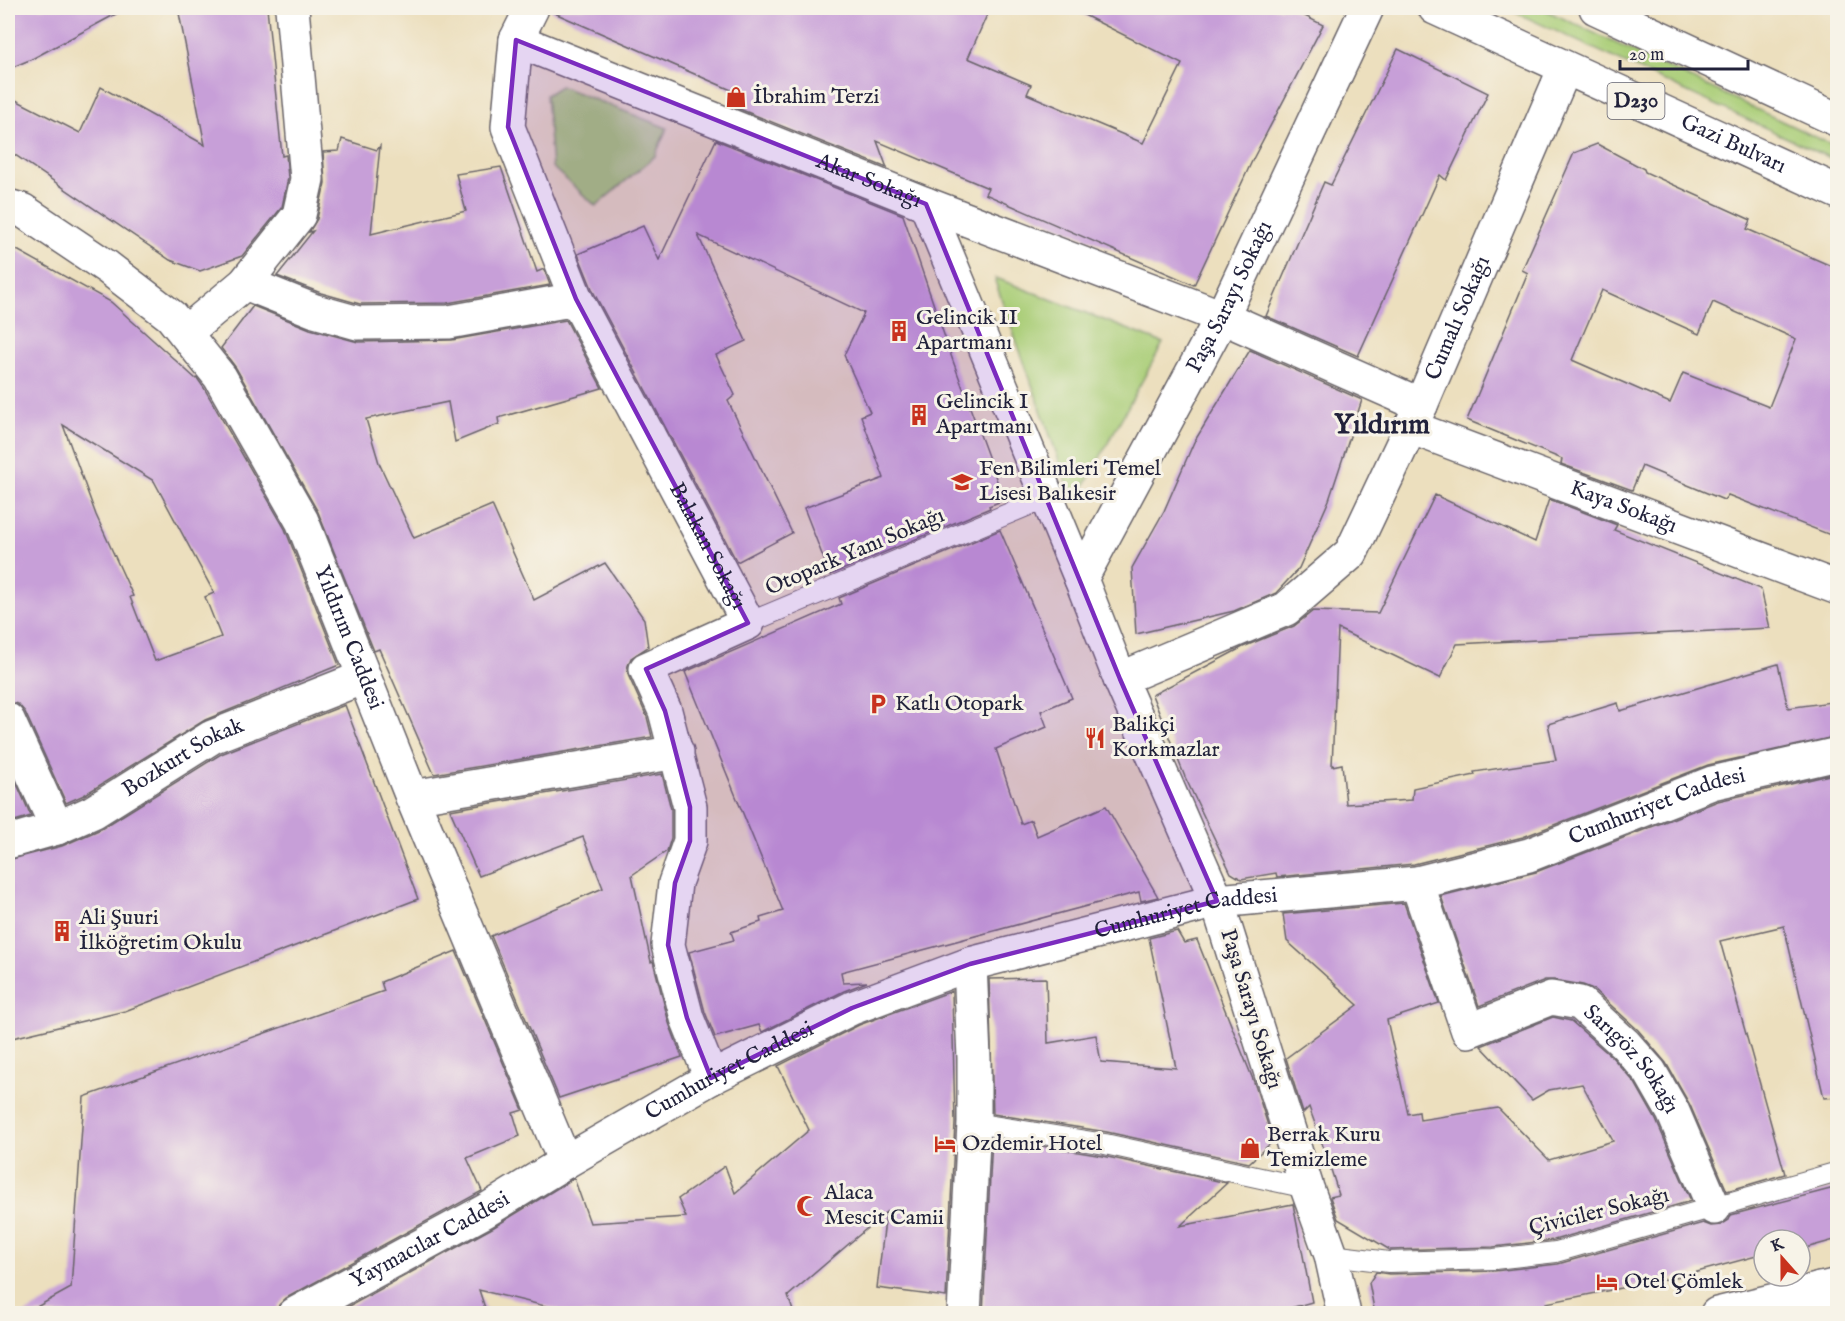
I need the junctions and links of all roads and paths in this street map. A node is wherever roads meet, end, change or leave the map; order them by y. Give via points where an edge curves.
1 (292, 8) edge
2 (532, 8) edge
3 (1367, 8) edge
4 (1435, 8) edge
5 (1596, 8) edge
6 (516, 40) junction
7 (1565, 68) junction
8 (1838, 120) edge
9 (1838, 192) edge
10 (926, 204) junction
11 (8, 206) edge
12 (245, 283) junction
13 (576, 299) junction
14 (1222, 317) junction
15 (185, 333) junction
16 (1416, 416) junction
17 (1048, 497) junction
18 (1081, 579) junction
19 (1838, 588) edge
20 (748, 623) junction
21 (364, 677) junction
22 (1120, 679) junction
23 (8, 720) edge
24 (677, 752) junction
25 (1838, 754) edge
26 (412, 797) junction
27 (57, 828) junction
28 (8, 842) edge
29 (1417, 883) junction
30 (1217, 901) junction
31 (970, 964) junction
32 (711, 1078) junction
33 (974, 1123) junction
34 (565, 1162) junction
35 (1838, 1172) edge
36 (1307, 1188) junction
37 (1714, 1208) junction
38 (1331, 1255) junction
39 (1830, 1296) edge
40 (294, 1314) edge
41 (964, 1314) edge
42 (1344, 1314) edge
43 (1717, 1314) edge

1 - 12 main road via 307,179 299,215
2 - 6 main road, Balakan Sokağı
3 - 14 main road, Paşa Sarayı Sokağı
4 - 7 main road, Gazi Bulvarı / D230
5 - 8 main road
6 - 10 main road, Akar Sokağı
6 - 13 main road, Balakan Sokağı via 508,128
7 - 9 main road, Gazi Bulvarı / D230
7 - 16 main road, Cumalı Sokağı
10 - 14 main road, Akar Sokağı
10 - 17 main road, Paşa Sarayı Sokağı
11 - 15 main road, Yıldırım Caddesi via 22,210 107,267 171,316
12 - 13 main road via 357,323 449,322
12 - 15 main road
13 - 20 main road, Balakan Sokağı
14 - 16 main road, Akar Sokağı
14 - 18 main road, Paşa Sarayı Sokağı
15 - 21 main road, Yıldırım Caddesi via 220,377 302,521
16 - 19 main road, Kaya Sokağı
16 - 22 main road, Cumalı Sokağı via 1351,553 1286,609
17 - 18 main road, Paşa Sarayı Sokağı
17 - 20 lane, Otopark Yanı Sokağı
18 - 22 main road, Paşa Sarayı Sokağı
20 - 24 main road, Balakan Sokağı via 646,669 665,711
21 - 26 main road, Yıldırım Caddesi
21 - 27 main road, Bozkurt Sokak via 212,737 93,812
22 - 30 main road, Paşa Sarayı Sokağı
23 - 27 main road
24 - 26 main road
24 - 32 main road, Balakan Sokağı via 690,807 690,841 675,883 668,945 687,1018
25 - 29 main road, Cumhuriyet Caddesi via 1712,783 1529,855
26 - 34 main road, Yıldırım Caddesi
27 - 28 main road, Bozkurt Sokak
29 - 30 main road, Cumhuriyet Caddesi
29 - 37 main road, Sarıgöz Sokağı via 1468,1031 1551,998 1580,1003 1650,1072 1673,1112
30 - 31 main road, Cumhuriyet Caddesi
30 - 36 main road, Paşa Sarayı Sokağı
31 - 32 main road, Cumhuriyet Caddesi via 852,1008
31 - 33 main road
32 - 34 main road, Cumhuriyet Caddesi
33 - 36 lane via 1105,1144
33 - 41 main road
34 - 40 main road, Yaymacılar Caddesi via 485,1211
35 - 37 lane, Çiviciler Sokağı
36 - 38 main road, Paşa Sarayı Sokağı
37 - 38 lane, Çiviciler Sokağı via 1556,1252 1494,1259 1389,1262
38 - 42 main road, Paşa Sarayı Sokağı
39 - 43 main road

